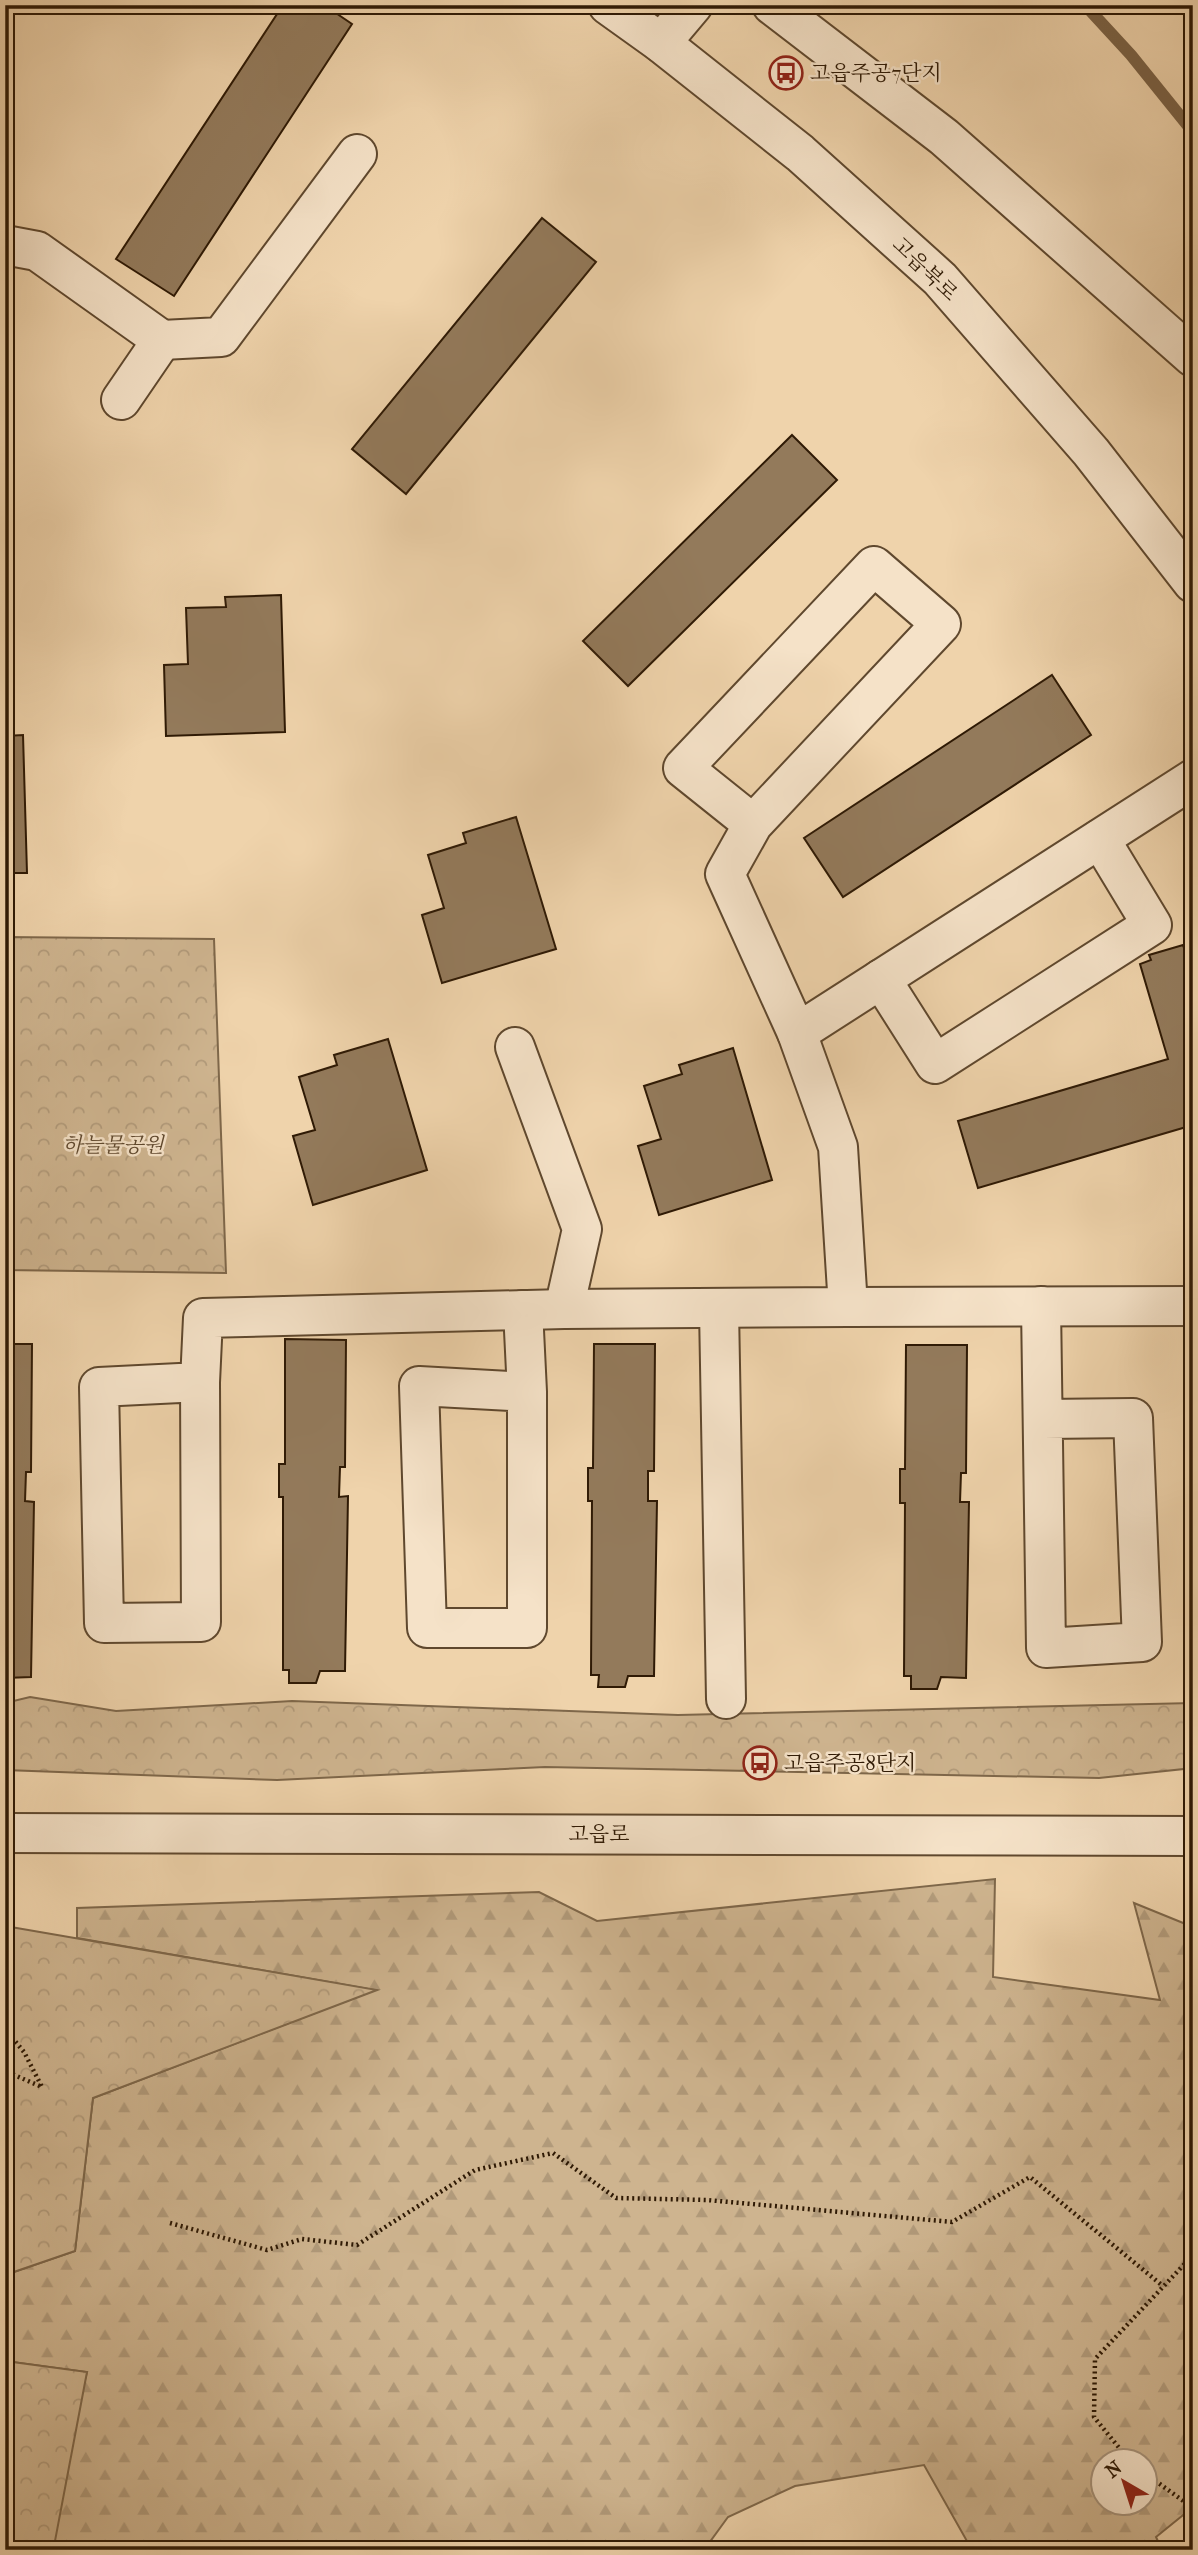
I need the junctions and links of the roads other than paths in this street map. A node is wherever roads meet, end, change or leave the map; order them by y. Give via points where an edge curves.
1 (608, 5) edge
2 (694, 5) edge
3 (772, 5) edge
4 (662, 43) junction
5 (357, 154) dead end
6 (5, 245) edge
7 (162, 340) junction
8 (1193, 357) edge
9 (121, 400) dead end
10 (1193, 583) edge
11 (1193, 779) edge
12 (753, 824) junction
13 (1100, 839) junction
14 (881, 979) junction
15 (797, 1032) junction
16 (515, 1047) dead end
17 (1041, 1306) junction
18 (1193, 1306) edge
19 (848, 1307) junction
20 (564, 1309) junction
21 (719, 1309) junction
22 (523, 1310) junction
23 (200, 1382) junction
24 (527, 1392) junction
25 (1044, 1419) junction
26 (726, 1699) dead end
27 (1193, 1820) edge
28 (5, 1833) edge
29 (1175, 1836) edge
30 (1193, 1846) edge

1 - 4 street, 고읍북로
2 - 4 street
3 - 8 street via 944,137
4 - 10 street, 고읍북로 via 800,153 940,279 1091,452
5 - 7 street via 221,337
6 - 7 street via 37,251
7 - 9 street
11 - 13 street
12 - 12 street via 941,624 874,566 683,768
12 - 15 street via 725,874
13 - 14 street
13 - 14 street via 1152,925 970,1042 935,1064
14 - 15 street
15 - 19 street via 838,1147
16 - 20 street via 582,1229
17 - 18 street
17 - 19 street
17 - 25 street
19 - 21 street
20 - 21 street
20 - 22 street
21 - 26 street
22 - 23 street via 203,1318
22 - 24 street
23 - 23 street via 201,1622 104,1623 99,1387
24 - 24 street via 527,1628 427,1628 419,1386
25 - 25 street via 1046,1648 1142,1642 1133,1418
27 - 29 street
28 - 29 street, 고읍로
29 - 30 street

